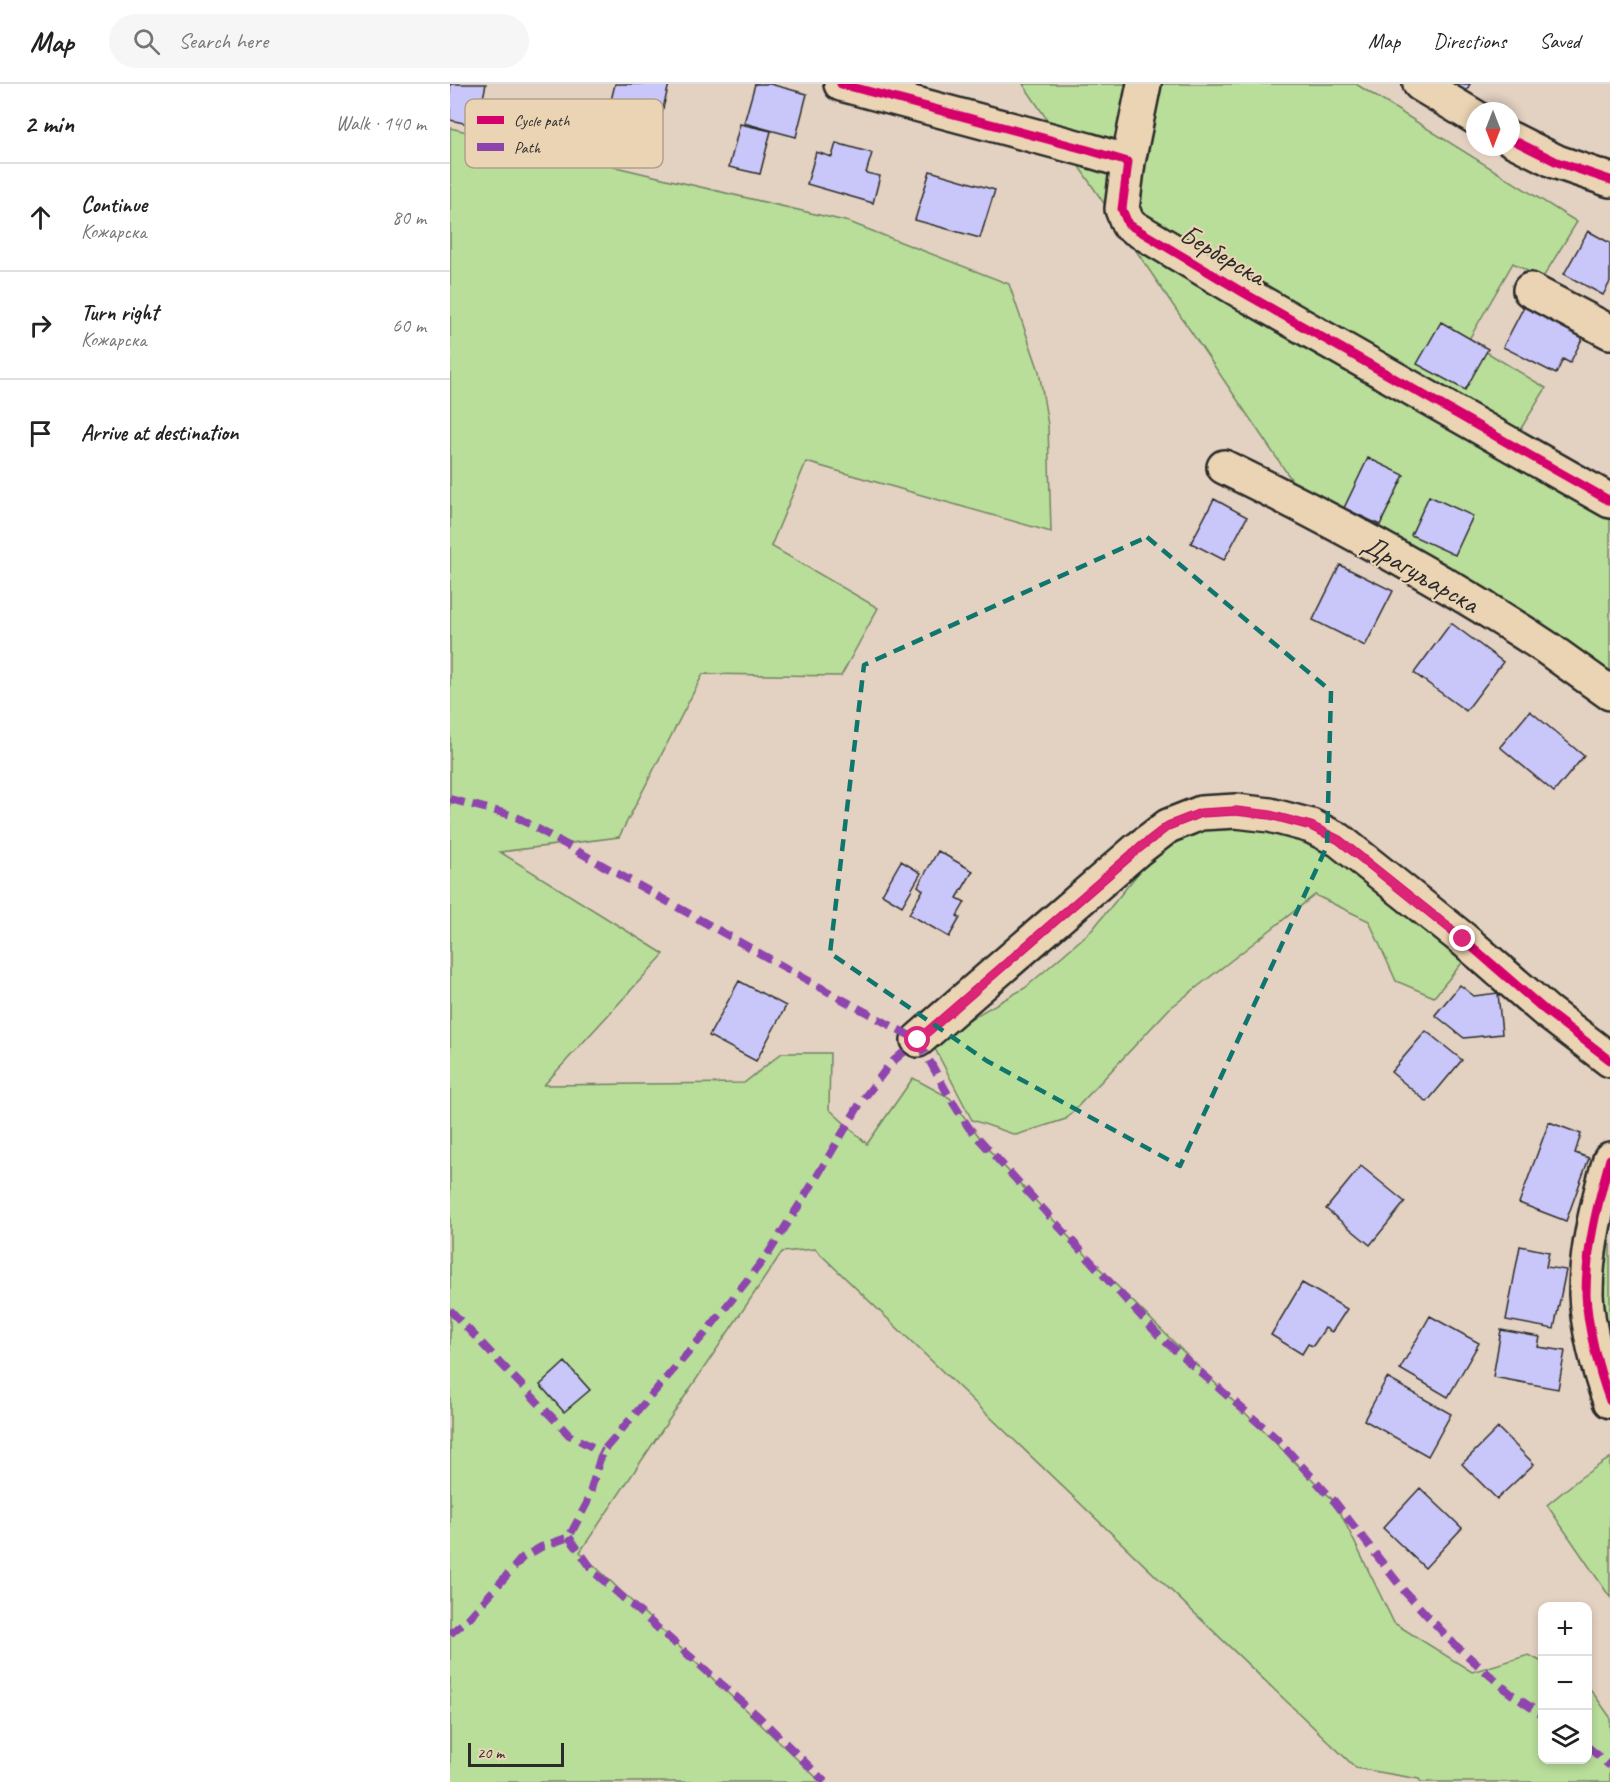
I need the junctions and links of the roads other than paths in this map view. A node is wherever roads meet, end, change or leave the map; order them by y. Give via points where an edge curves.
1 (841, 84) edge
2 (1144, 84) edge
3 (1420, 84) edge
4 (1466, 112) edge
5 (1520, 144) edge
6 (1128, 162) junction
7 (1610, 180) edge
8 (1530, 290) dead end
9 (1610, 332) edge
10 (1224, 467) dead end
11 (1610, 501) edge
12 (1610, 693) edge
13 (918, 1040) dead end
14 (1610, 1060) edge
15 (1610, 1159) edge
16 (1610, 1401) edge

1 - 6 street
2 - 6 street, Берберска
3 - 4 street
5 - 7 street via 1557,162
6 - 11 street, Берберска via 1122,210 1128,224
8 - 9 street
10 - 12 street, Драгуљарска via 1376,545 1547,649
13 - 14 street via 1168,826 1201,813 1236,811 1311,826 1339,840
15 - 16 street via 1589,1251 1586,1295

